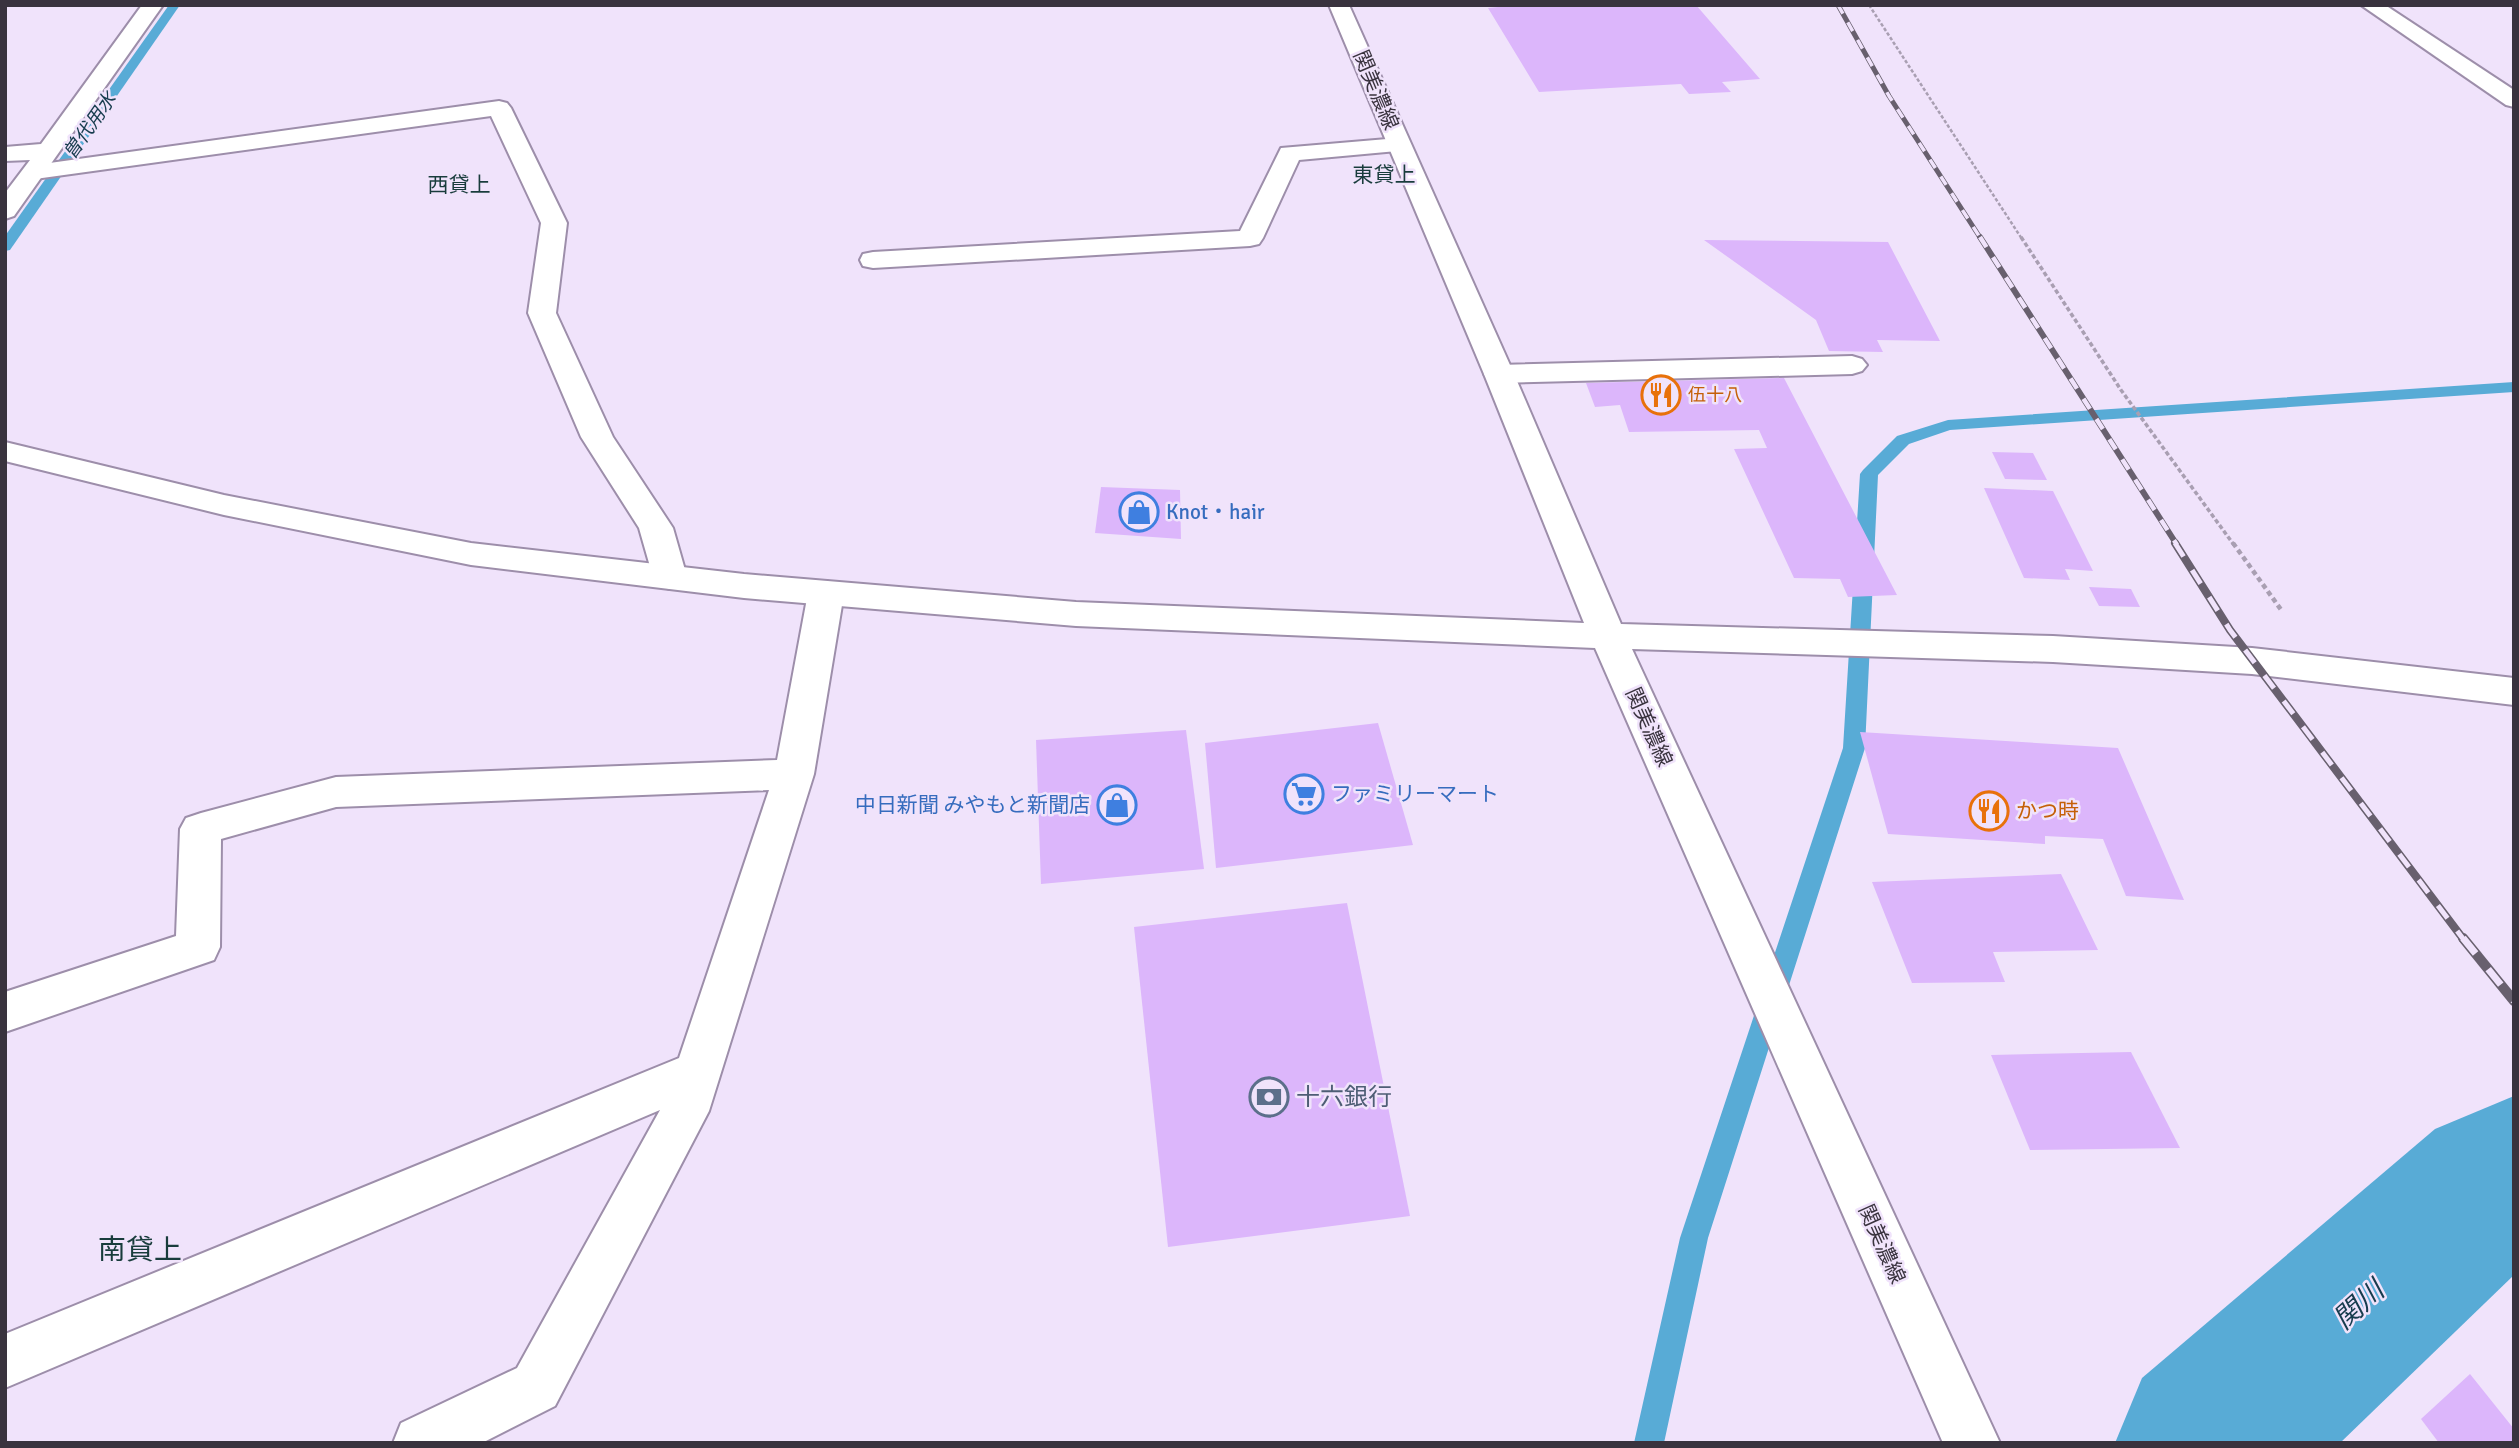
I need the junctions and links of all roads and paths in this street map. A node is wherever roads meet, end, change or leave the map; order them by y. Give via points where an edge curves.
1 (153, 5) edge
2 (1339, 5) edge
3 (1869, 5) edge
4 (2371, 5) edge
5 (2514, 100) edge
6 (1399, 145) junction
7 (5, 154) edge
8 (41, 161) junction
9 (5, 211) edge
10 (873, 260) dead end
11 (1852, 365) dead end
12 (1499, 374) junction
13 (5, 451) edge
14 (670, 577) junction
15 (826, 593) junction
16 (1608, 636) junction
17 (2325, 671) junction
18 (2514, 692) edge
19 (794, 774) junction
20 (5, 1013) edge
21 (698, 1072) junction
22 (5, 1361) edge
23 (422, 1443) edge
24 (1972, 1443) edge

1 - 8 street
2 - 6 street, 関美濃線
3 - 17 path via 2121,390
4 - 5 street
6 - 10 street via 1290,153 1250,238
6 - 12 street, 関美濃線
7 - 8 street
8 - 9 street
8 - 14 street via 499,108 554,223 542,313 597,437 656,528
11 - 12 street
12 - 16 street, 関美濃線
13 - 14 street via 224,505 471,554
14 - 15 street
15 - 16 street via 1076,614
15 - 19 street
16 - 17 street via 2053,649 2252,661
16 - 24 street, 関美濃線
17 - 18 street
19 - 20 street via 336,792 201,829 198,947
19 - 21 street
21 - 22 street
21 - 23 street via 685,1111 536,1388

